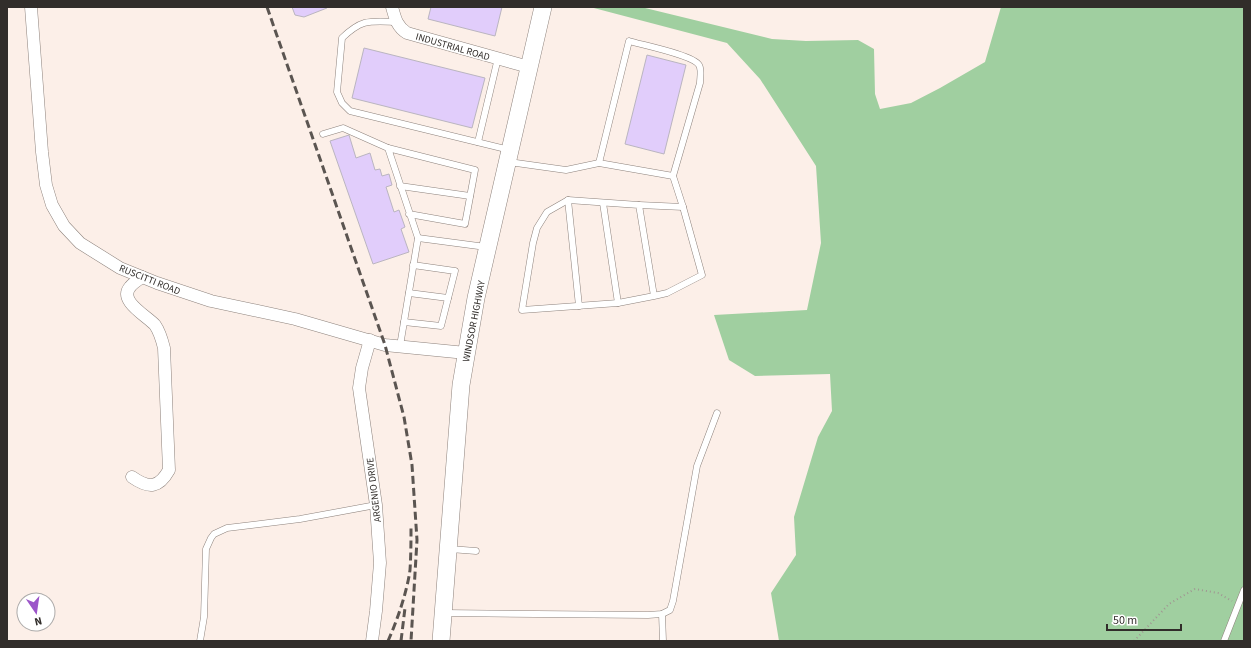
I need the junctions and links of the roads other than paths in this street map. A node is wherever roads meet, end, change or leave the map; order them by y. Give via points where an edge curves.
1 (31, 7) edge
2 (392, 7) edge
3 (543, 7) edge
4 (396, 22) junction
5 (498, 58) junction
6 (529, 67) junction
7 (323, 134) dead end
8 (478, 142) junction
9 (388, 148) junction
10 (509, 156) junction
11 (599, 163) junction
12 (673, 176) junction
13 (400, 186) junction
14 (470, 196) junction
15 (568, 200) junction
16 (603, 203) junction
17 (639, 205) junction
18 (683, 207) junction
19 (409, 214) junction
20 (418, 238) junction
21 (488, 247) junction
22 (413, 265) junction
23 (142, 277) junction
24 (409, 293) junction
25 (654, 296) junction
26 (448, 298) junction
27 (618, 303) junction
28 (579, 306) junction
29 (404, 322) junction
30 (370, 340) junction
31 (400, 346) junction
32 (466, 353) junction
33 (717, 413) dead end
34 (132, 477) dead end
35 (376, 505) junction
36 (448, 549) junction
37 (476, 550) dead end
38 (1244, 590) edge
39 (443, 613) junction
40 (662, 614) junction
41 (200, 641) edge
42 (372, 641) edge
43 (440, 641) edge
44 (663, 641) edge
45 (1224, 641) edge

1 - 23 street, RUSCITTI ROAD via 42,152 46,185 52,205 64,226 80,243 120,268
2 - 4 street
3 - 6 main road, WINDSOR HIGHWAY
4 - 5 street, INDUSTRIAL ROAD via 408,33
4 - 8 lane via 368,21 353,27 342,38 337,92 342,103 350,111
5 - 6 street, INDUSTRIAL ROAD
5 - 8 lane
6 - 10 main road, WINDSOR HIGHWAY
7 - 9 lane via 343,128
8 - 10 lane
9 - 13 lane
9 - 14 lane via 475,170
10 - 11 lane via 566,170
10 - 21 main road, WINDSOR HIGHWAY
11 - 12 lane
11 - 12 lane via 629,41 688,57 698,63 701,69 700,83
12 - 18 lane
13 - 14 lane
13 - 19 lane
14 - 19 lane via 465,224
15 - 16 lane
15 - 28 lane
15 - 28 lane via 547,212 537,228 522,310
16 - 17 lane
16 - 27 lane
17 - 18 lane
17 - 25 lane
18 - 25 lane via 702,275 667,293
19 - 20 lane
20 - 21 lane
20 - 22 lane
21 - 32 main road, WINDSOR HIGHWAY
22 - 24 lane
22 - 26 lane via 455,271
23 - 30 street, RUSCITTI ROAD via 211,301
23 - 34 street via 129,288 127,295 130,303 155,325 161,335 164,348 169,470 164,480 150,486
24 - 26 lane
24 - 29 lane
25 - 27 lane
26 - 29 lane via 442,326
27 - 28 lane
29 - 31 lane
30 - 31 street, RUSCITTI ROAD
30 - 35 street, ARGENIO DRIVE via 359,388
31 - 32 street, RUSCITTI ROAD
32 - 36 main road, WINDSOR HIGHWAY via 461,385
33 - 40 lane via 697,466 673,602 670,610
35 - 41 lane via 300,519 226,528 214,534 206,549 204,617
35 - 42 street, ARGENIO DRIVE via 380,563
36 - 37 lane
36 - 39 main road, WINDSOR HIGHWAY
38 - 45 lane
39 - 40 lane
39 - 43 main road, WINDSOR HIGHWAY
40 - 44 lane

